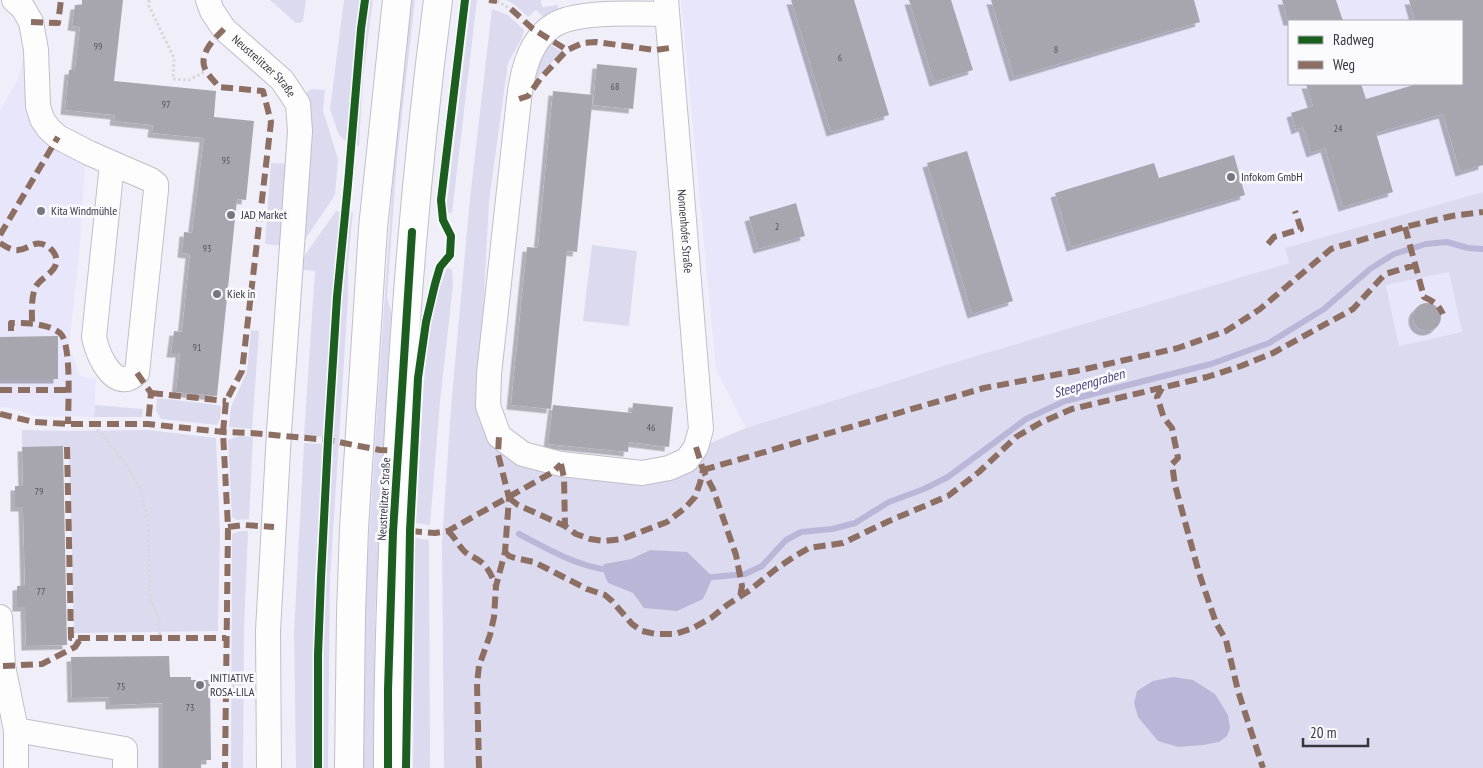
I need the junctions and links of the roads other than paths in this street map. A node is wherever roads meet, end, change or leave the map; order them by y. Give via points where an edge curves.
1 (14, 0) edge
2 (208, 0) edge
3 (397, 0) edge
4 (438, 0) edge
5 (667, 7) edge
6 (112, 164) junction
7 (0, 616) edge
8 (16, 730) junction
9 (11, 764) edge
10 (125, 768) edge
11 (270, 768) edge
12 (349, 768) edge
13 (388, 768) edge

1 - 6 street via 32,22 38,106 42,119 58,137
2 - 11 street, Neustrelitzer Straße via 224,28 282,80 298,104 300,131 268,631
3 - 12 main road via 373,228 356,492
4 - 13 main road, Neustrelitzer Straße via 412,232 402,380 393,532
5 - 5 street, Nonnenhofer Straße via 567,19 542,35 525,66 488,406 500,436 523,454 561,464 642,473 669,468 687,460 696,447 700,429
6 - 6 street via 94,338 109,372 119,379 129,379 138,373 156,184
7 - 8 street via 3,666
8 - 9 street
8 - 10 street via 125,749

